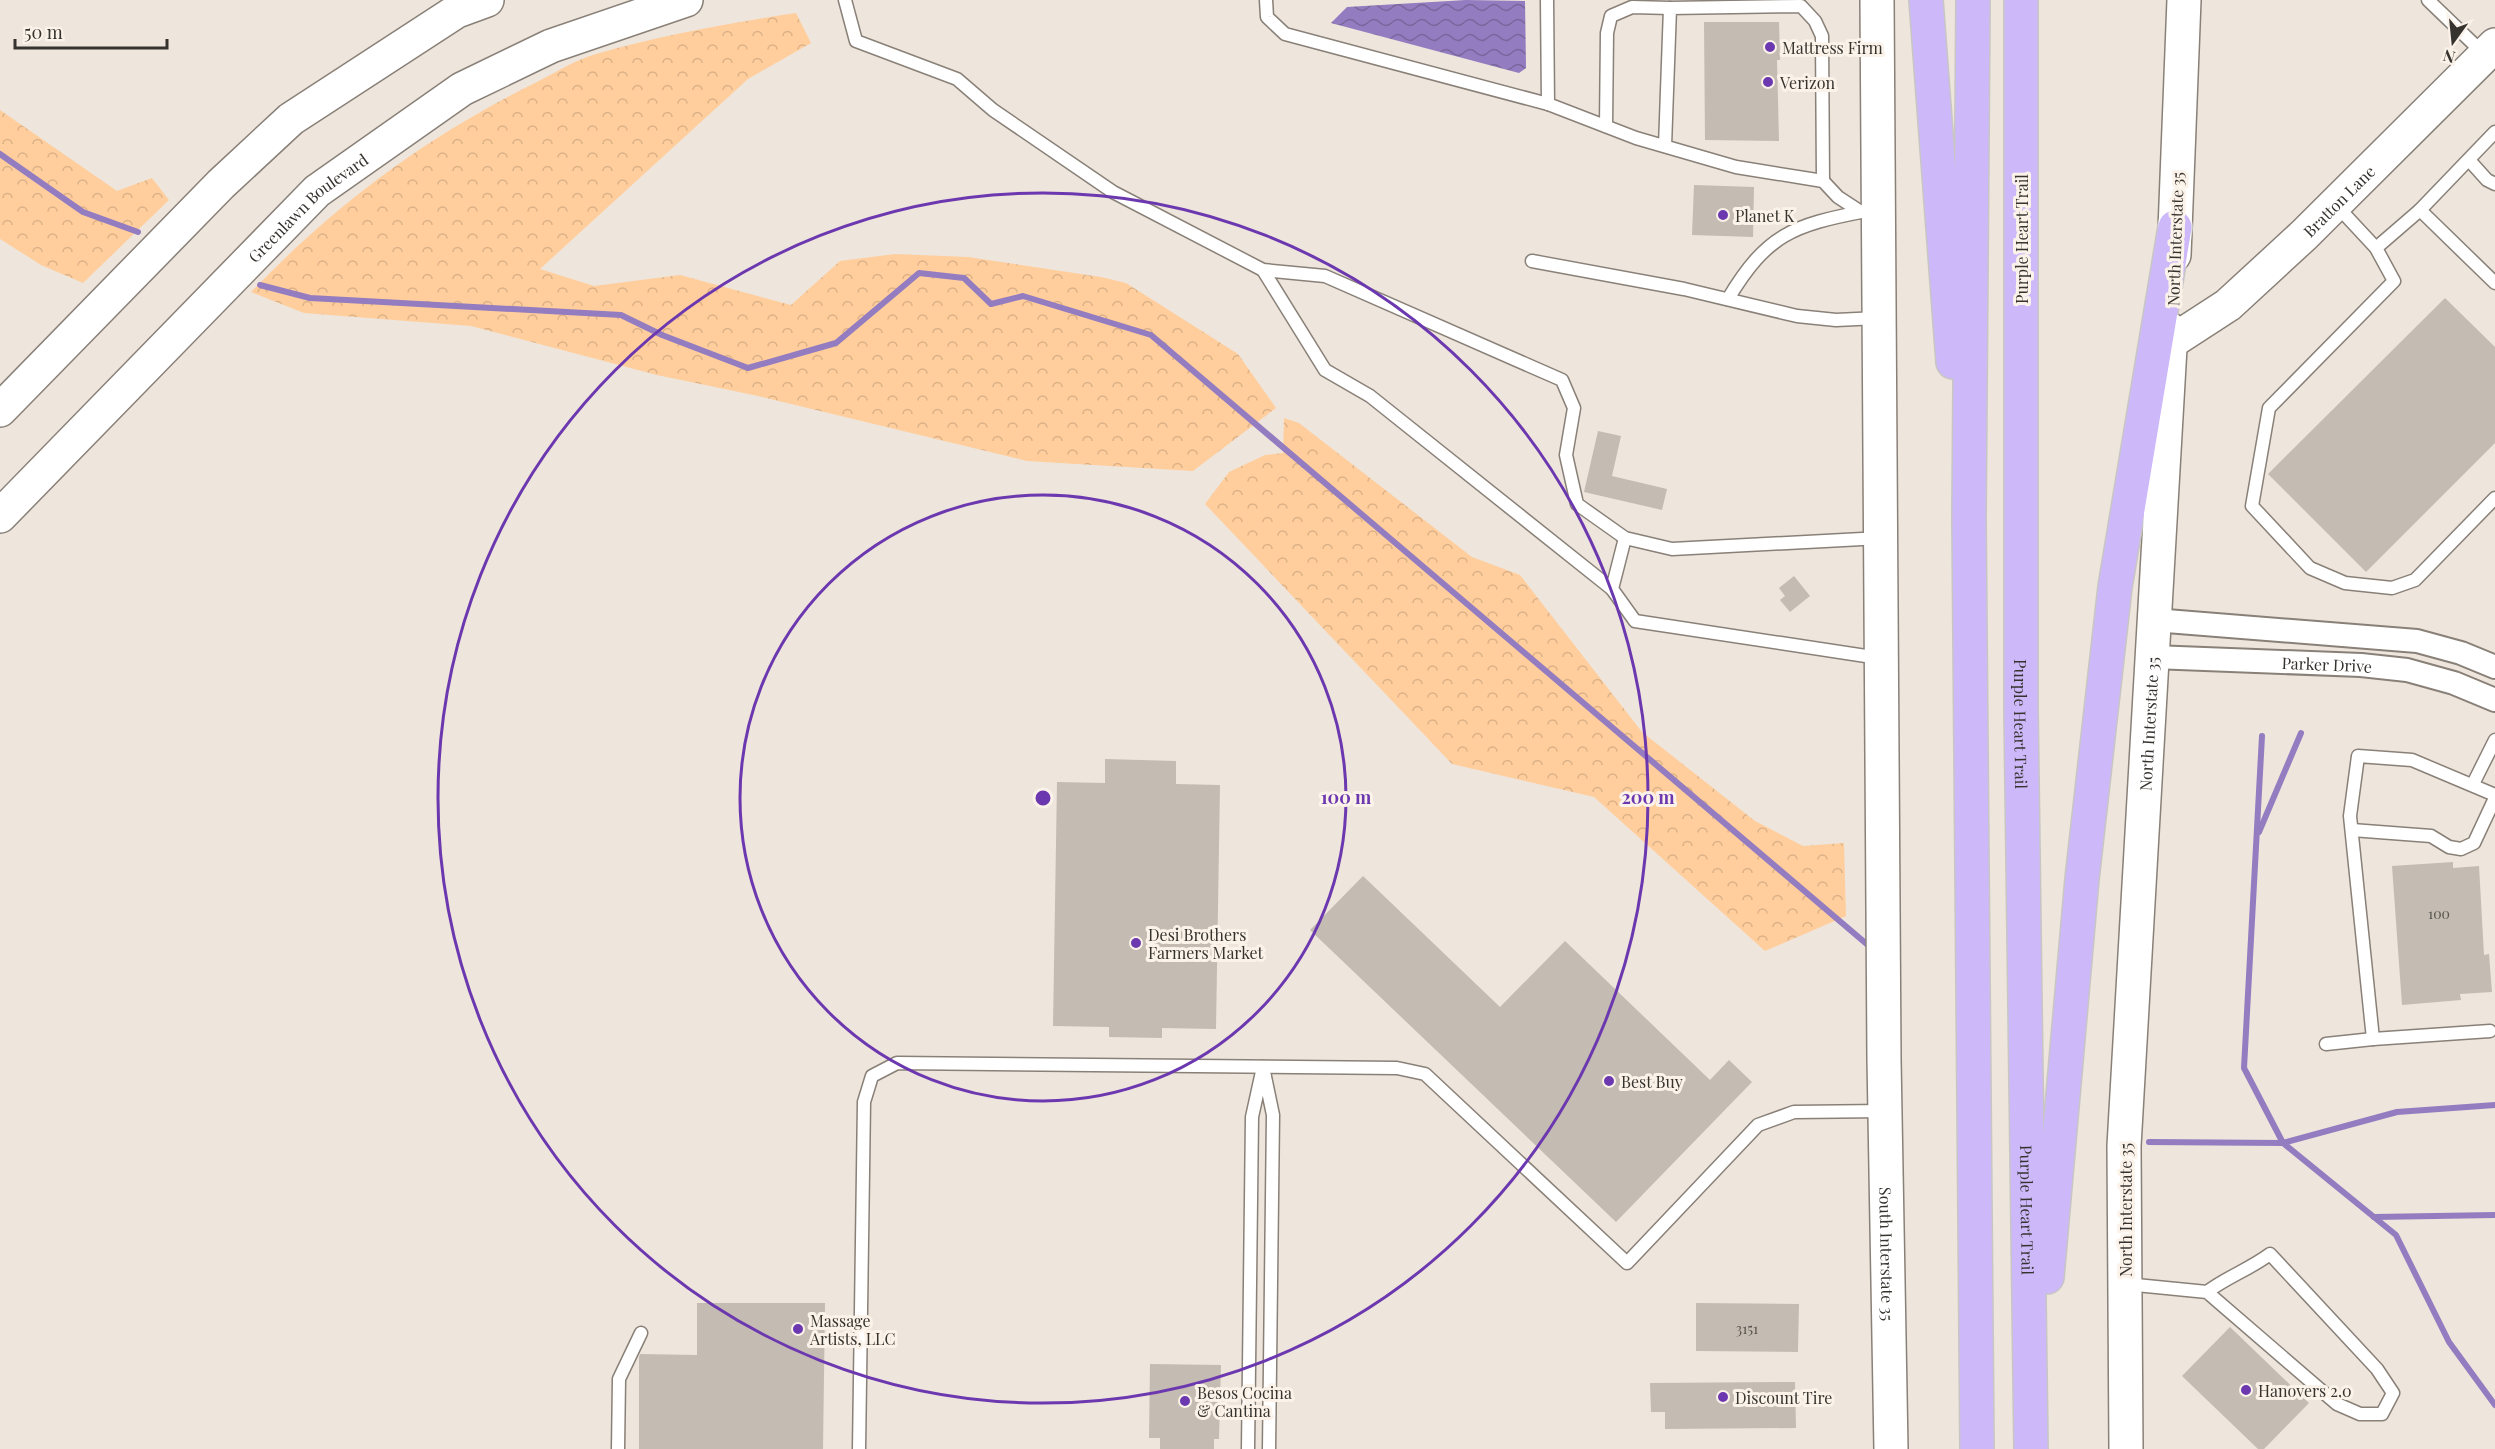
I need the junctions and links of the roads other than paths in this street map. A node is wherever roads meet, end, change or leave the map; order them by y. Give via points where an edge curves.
1 (488, 0) edge
2 (687, 0) edge
3 (845, 0) edge
4 (1266, 0) edge
5 (1547, 0) edge
6 (1857, 0) edge
7 (1926, 0) edge
8 (1973, 0) edge
9 (2021, 0) edge
10 (2184, 0) edge
11 (2429, 0) edge
12 (1670, 8) junction
13 (1877, 14) edge
14 (2492, 54) edge
15 (1548, 104) junction
16 (1606, 126) junction
17 (2495, 132) edge
18 (1665, 146) junction
19 (2469, 160) junction
20 (1823, 181) junction
21 (2495, 184) edge
22 (2335, 204) junction
23 (1870, 210) junction
24 (2420, 210) junction
25 (2175, 227) junction
26 (2376, 248) junction
27 (1532, 261) dead end
28 (1263, 270) junction
29 (2495, 283) edge
30 (1728, 299) junction
31 (1880, 318) junction
32 (2170, 342) junction
33 (0, 410) edge
34 (2495, 498) edge
35 (0, 516) edge
36 (1970, 519) junction
37 (1882, 537) junction
38 (1625, 538) junction
39 (1612, 589) junction
40 (2154, 620) junction
41 (2153, 657) junction
42 (1883, 658) junction
43 (2495, 667) edge
44 (2495, 700) edge
45 (2495, 740) edge
46 (2473, 784) junction
47 (2495, 796) edge
48 (2352, 830) junction
49 (2490, 1031) dead end
50 (2373, 1039) junction
51 (2326, 1044) dead end
52 (1263, 1067) junction
53 (1885, 1110) junction
54 (2125, 1284) junction
55 (2207, 1292) junction
56 (640, 1333) dead end
57 (1890, 1446) edge
58 (618, 1449) edge
59 (859, 1449) edge
60 (1248, 1449) edge
61 (1269, 1449) edge
62 (1977, 1449) edge
63 (2032, 1449) edge
64 (2126, 1449) edge

1 - 33 main road via 457,11 291,119 221,184
2 - 35 main road, Greenlawn Boulevard via 551,46 462,89 316,191
3 - 28 lane via 856,41 957,79 993,110 1113,192
4 - 15 lane via 1267,17 1285,34
5 - 15 lane
6 - 13 main road
7 - 36 highway via 1948,316
8 - 36 highway
9 - 63 highway, Purple Heart Trail via 2021,710
10 - 25 main road, North Interstate 35
11 - 14 lane
12 - 16 lane via 1632,8 1611,16 1606,33
12 - 18 lane
12 - 20 lane via 1801,6 1815,21 1822,36
13 - 23 main road
14 - 22 main road, Bratton Lane
15 - 16 lane
16 - 18 lane
17 - 19 lane
18 - 20 lane via 1737,167
19 - 21 lane
19 - 24 lane
20 - 23 lane via 1838,197
22 - 26 lane
22 - 32 main road, Bratton Lane via 2228,305
23 - 30 lane via 1820,220 1778,238 1748,265
23 - 31 main road
24 - 26 lane
24 - 29 lane
25 - 32 main road, North Interstate 35
25 - 63 highway via 2115,586 2082,879
26 - 34 lane via 2394,281 2270,408 2252,506 2310,568 2344,583 2392,588 2415,580
27 - 30 lane
28 - 38 lane via 1325,276 1562,380 1574,408 1566,455 1577,504
28 - 39 lane via 1325,370 1370,396
30 - 31 lane via 1797,316 1836,320
31 - 37 main road
32 - 40 main road, North Interstate 35
36 - 62 highway
37 - 38 lane via 1672,549
37 - 42 main road
38 - 39 lane
39 - 42 lane via 1635,621
40 - 41 main road, North Interstate 35
40 - 43 street, Parker Drive via 2417,641
41 - 44 street, Parker Drive via 2407,670
41 - 54 main road, North Interstate 35 via 2124,1146
42 - 53 main road, South Interstate 35
45 - 46 lane
46 - 47 lane
46 - 48 lane via 2412,760 2358,756 2350,816
47 - 48 lane via 2474,843 2461,849 2431,836
48 - 50 lane
49 - 50 lane
50 - 51 lane
52 - 53 lane via 1397,1068 1425,1074 1627,1263 1758,1125 1794,1112
52 - 59 lane via 897,1063 872,1076 864,1102
52 - 60 lane via 1252,1117
52 - 61 lane via 1273,1115
53 - 57 main road, South Interstate 35
54 - 55 lane
54 - 64 main road, North Interstate 35
55 - 55 lane via 2337,1404 2360,1414 2382,1414 2393,1393 2377,1370 2270,1254
56 - 58 lane via 619,1379

